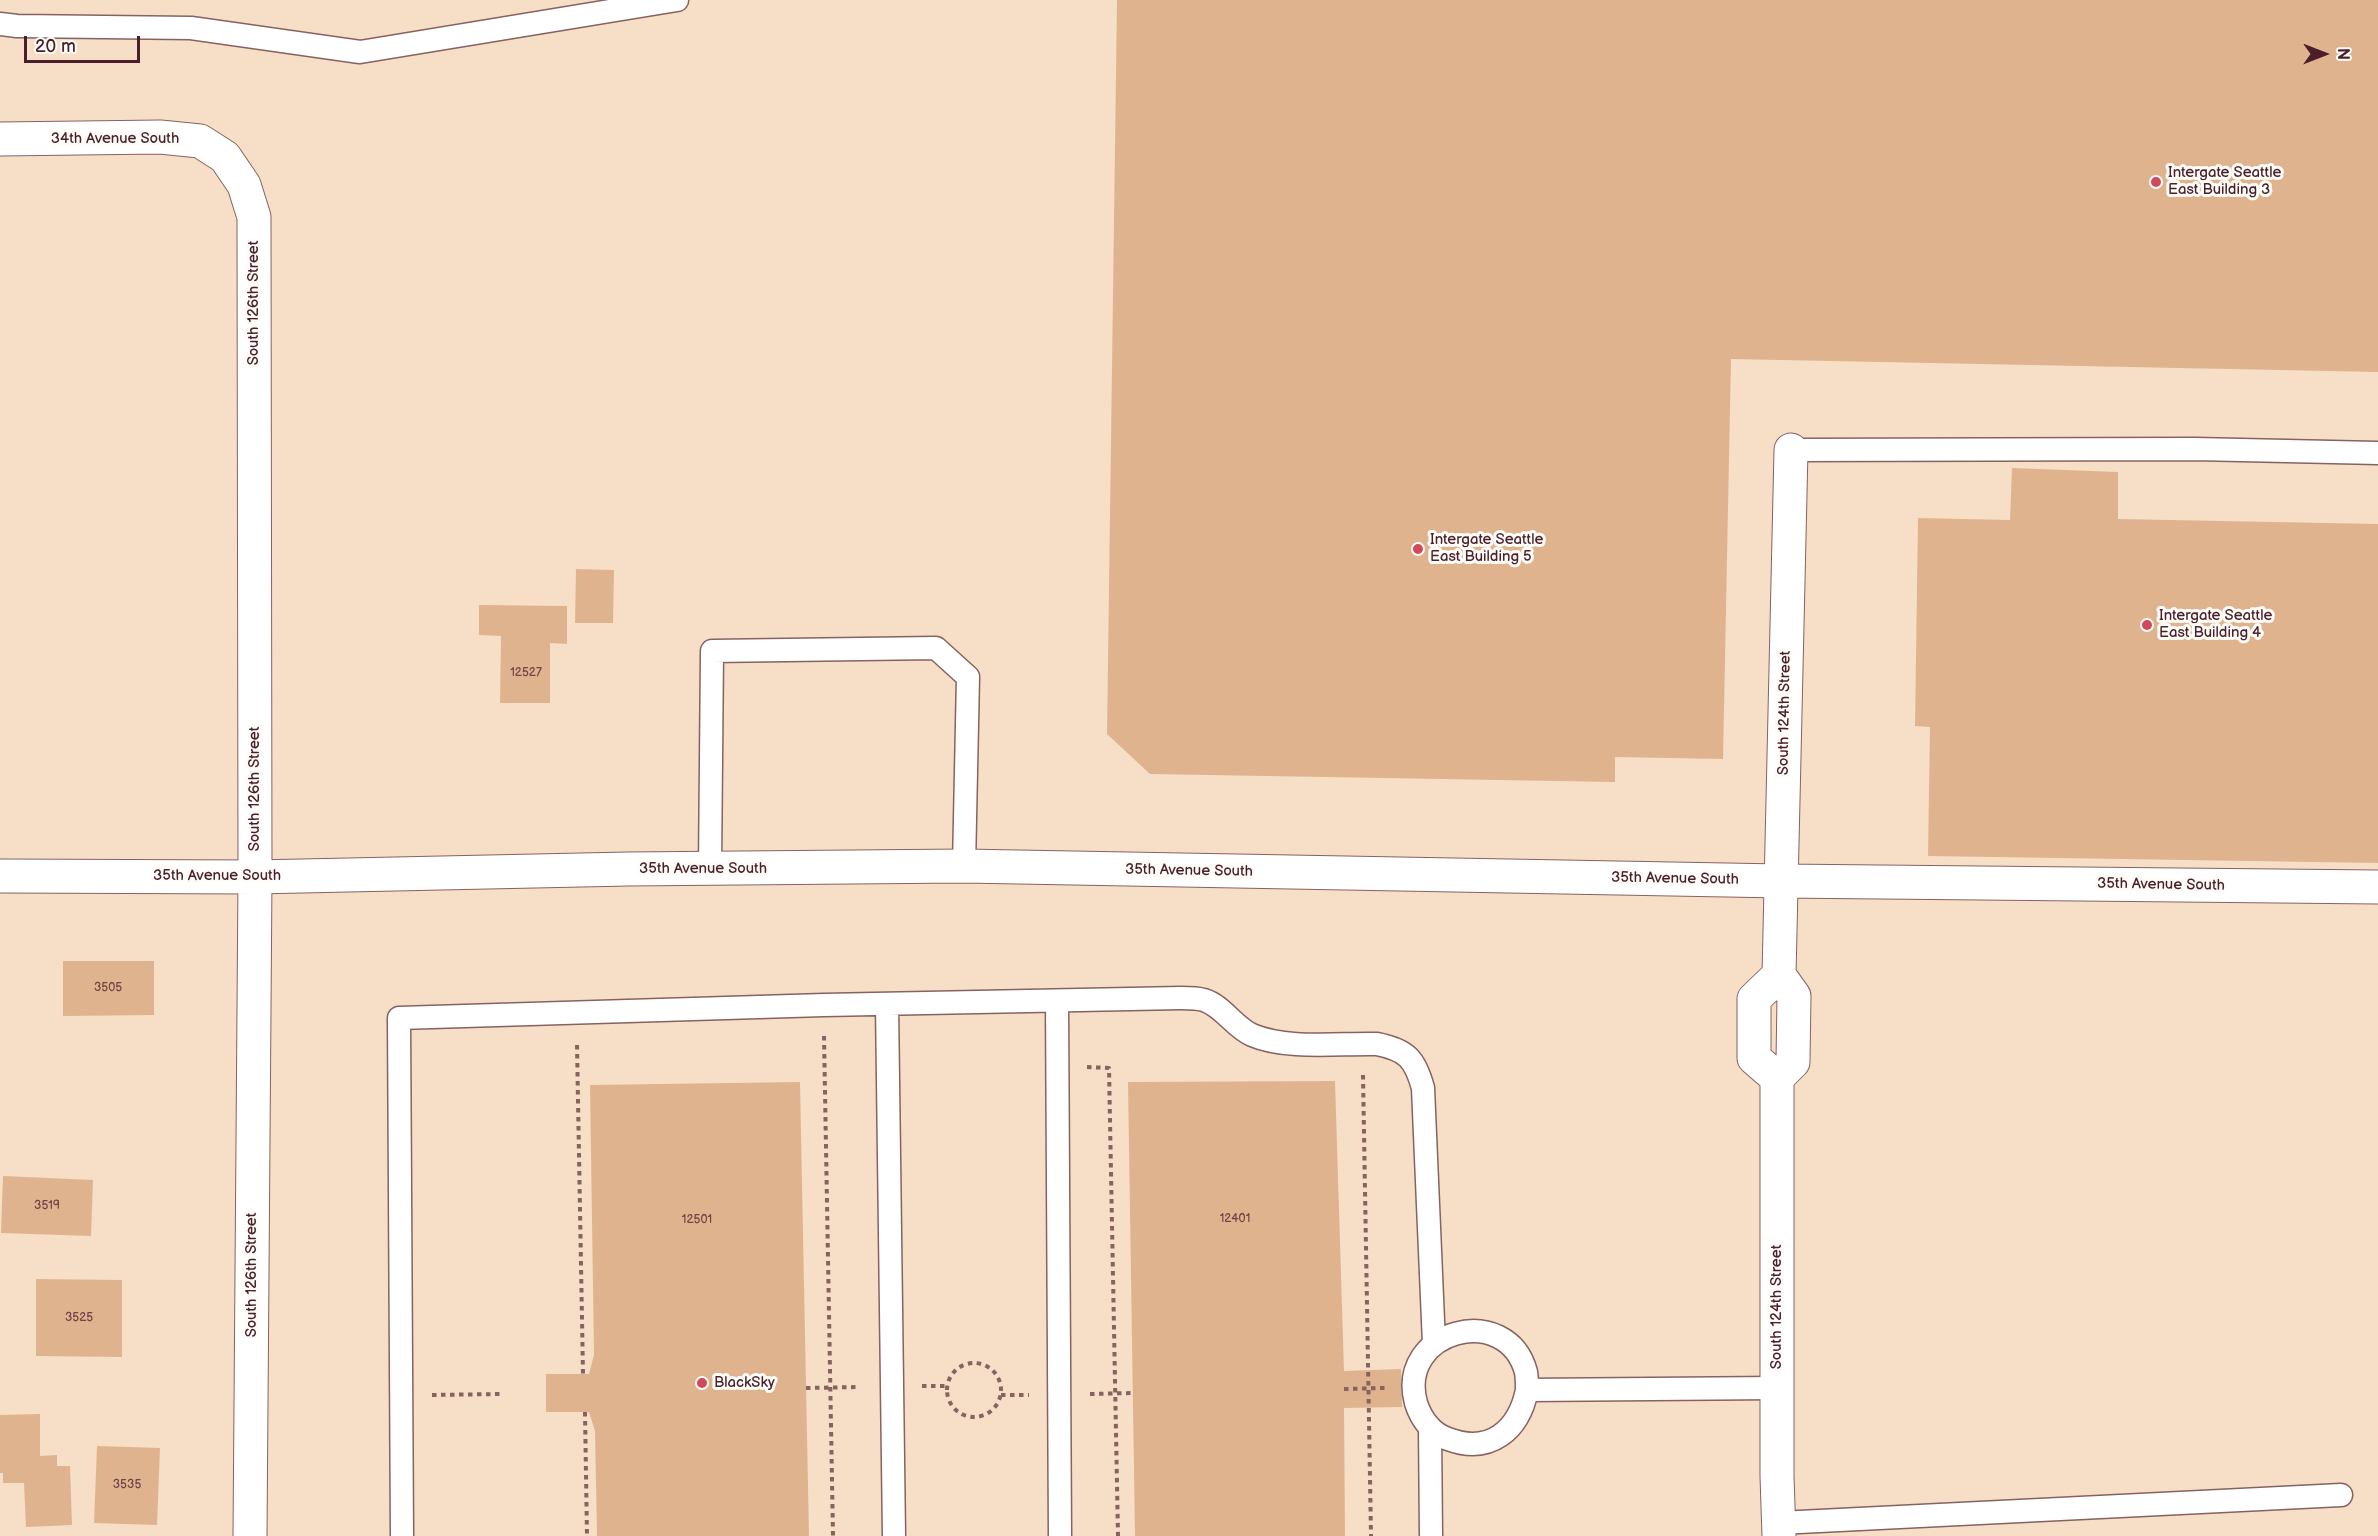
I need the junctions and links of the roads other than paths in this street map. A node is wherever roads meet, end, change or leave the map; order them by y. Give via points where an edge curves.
1 (677, 0) edge
2 (614, 5) edge
3 (0, 24) edge
4 (0, 139) edge
5 (225, 157) joint
6 (1791, 450) joint
7 (2378, 453) edge
8 (964, 867) junction
9 (710, 869) junction
10 (0, 876) edge
11 (255, 876) junction
12 (1780, 881) junction
13 (2378, 887) edge
14 (1057, 1001) junction
15 (887, 1004) junction
16 (1434, 1344) junction
17 (1777, 1388) junction
18 (1527, 1390) junction
19 (1430, 1428) junction
20 (2341, 1495) dead end
21 (1779, 1530) edge
22 (250, 1536) edge
23 (402, 1536) edge
24 (894, 1536) edge
25 (1060, 1536) edge
26 (1431, 1536) edge

1 - 2 lane
2 - 3 lane via 360,52 191,28
4 - 5 street, 34th Avenue South via 160,137 200,141
5 - 11 street, South 126th Street via 244,185 254,217
6 - 7 lane via 2195,449
6 - 12 street, South 124th Street
8 - 9 street, 35th Avenue South
8 - 9 lane via 968,677 936,648 912,648 712,651
8 - 12 street, 35th Avenue South
9 - 11 street, 35th Avenue South
10 - 11 street, 35th Avenue South
11 - 22 street, South 126th Street
12 - 13 street, 35th Avenue South
12 - 17 street, South 124th Street via 1779,975 1794,996 1793,1062 1777,1078
14 - 15 lane
14 - 16 lane via 1204,1000 1237,1026 1269,1040 1377,1044 1410,1058 1423,1088
14 - 25 lane
15 - 23 lane via 399,1018
15 - 24 lane
16 - 18 lane via 1450,1334 1468,1330 1487,1332 1517,1354 1526,1371
16 - 19 lane via 1414,1376 1419,1412
17 - 18 lane
17 - 21 street, South 124th Street
18 - 19 lane via 1524,1408 1514,1425 1500,1437 1463,1444
19 - 26 lane
20 - 21 lane

